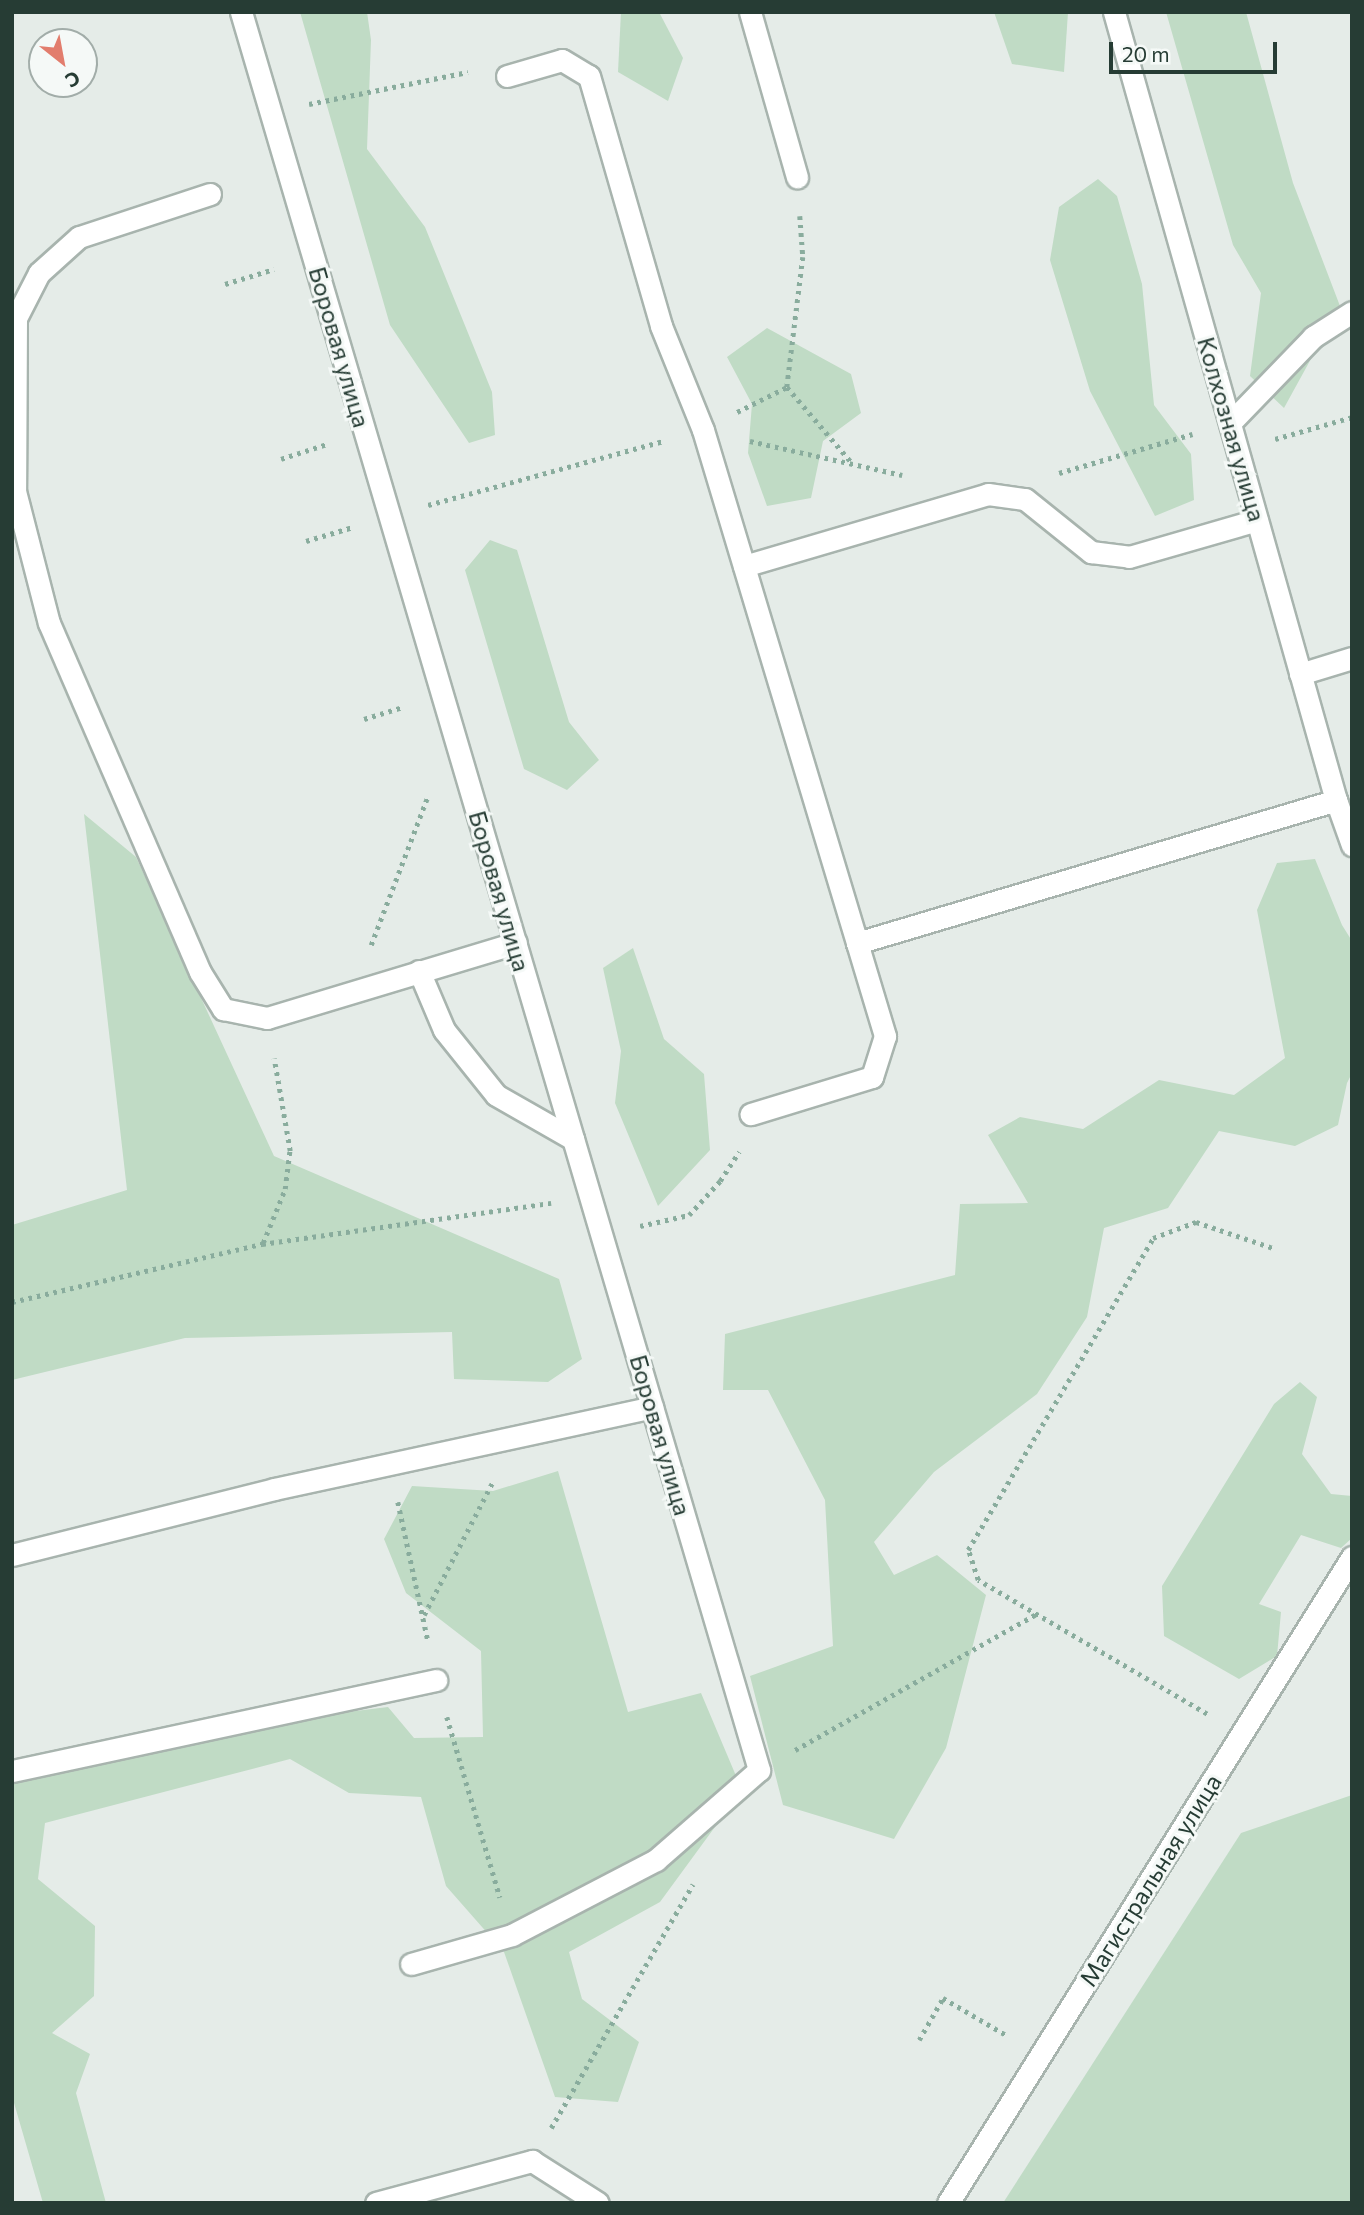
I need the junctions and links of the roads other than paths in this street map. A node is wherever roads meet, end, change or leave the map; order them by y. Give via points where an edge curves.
1 (241, 12) edge
2 (750, 12) edge
3 (1114, 12) edge
4 (507, 76) road end
5 (797, 177) road end
6 (210, 194) dead end
7 (1352, 312) edge
8 (1230, 423) junction
9 (1257, 520) junction
10 (744, 566) junction
11 (1352, 658) edge
12 (1300, 674) junction
13 (1336, 800) junction
14 (1352, 845) edge
15 (516, 943) junction
16 (857, 943) junction
17 (419, 971) junction
18 (751, 1114) road end
19 (573, 1139) junction
20 (652, 1407) junction
21 (12, 1555) edge
22 (1352, 1557) edge
23 (436, 1680) dead end
24 (12, 1771) edge
25 (411, 1964) dead end
26 (376, 2203) edge
27 (598, 2203) edge
28 (948, 2203) edge

1 - 15 street, Боровая улица
2 - 5 street
3 - 8 street, Колхозная улица
4 - 10 street via 562,60 589,76 661,326 703,430
6 - 17 street via 79,237 39,273 16,318 15,491 49,623 200,972 223,1009 267,1018
7 - 8 street via 1313,337
8 - 9 street, Колхозная улица
9 - 10 street via 1129,557 1091,552 1025,499 988,494
9 - 12 street, Колхозная улица
10 - 16 street
11 - 12 street
12 - 13 street, Колхозная улица
13 - 14 street, Колхозная улица
13 - 16 street
15 - 17 street
15 - 19 street, Боровая улица
16 - 18 street via 885,1036 872,1077
17 - 19 street via 444,1030 496,1095
19 - 20 street, Боровая улица
20 - 21 street via 274,1489
20 - 25 street, Боровая улица via 759,1770 656,1860 512,1935
22 - 28 street, Магистральная улица
23 - 24 street
26 - 27 street via 532,2161

